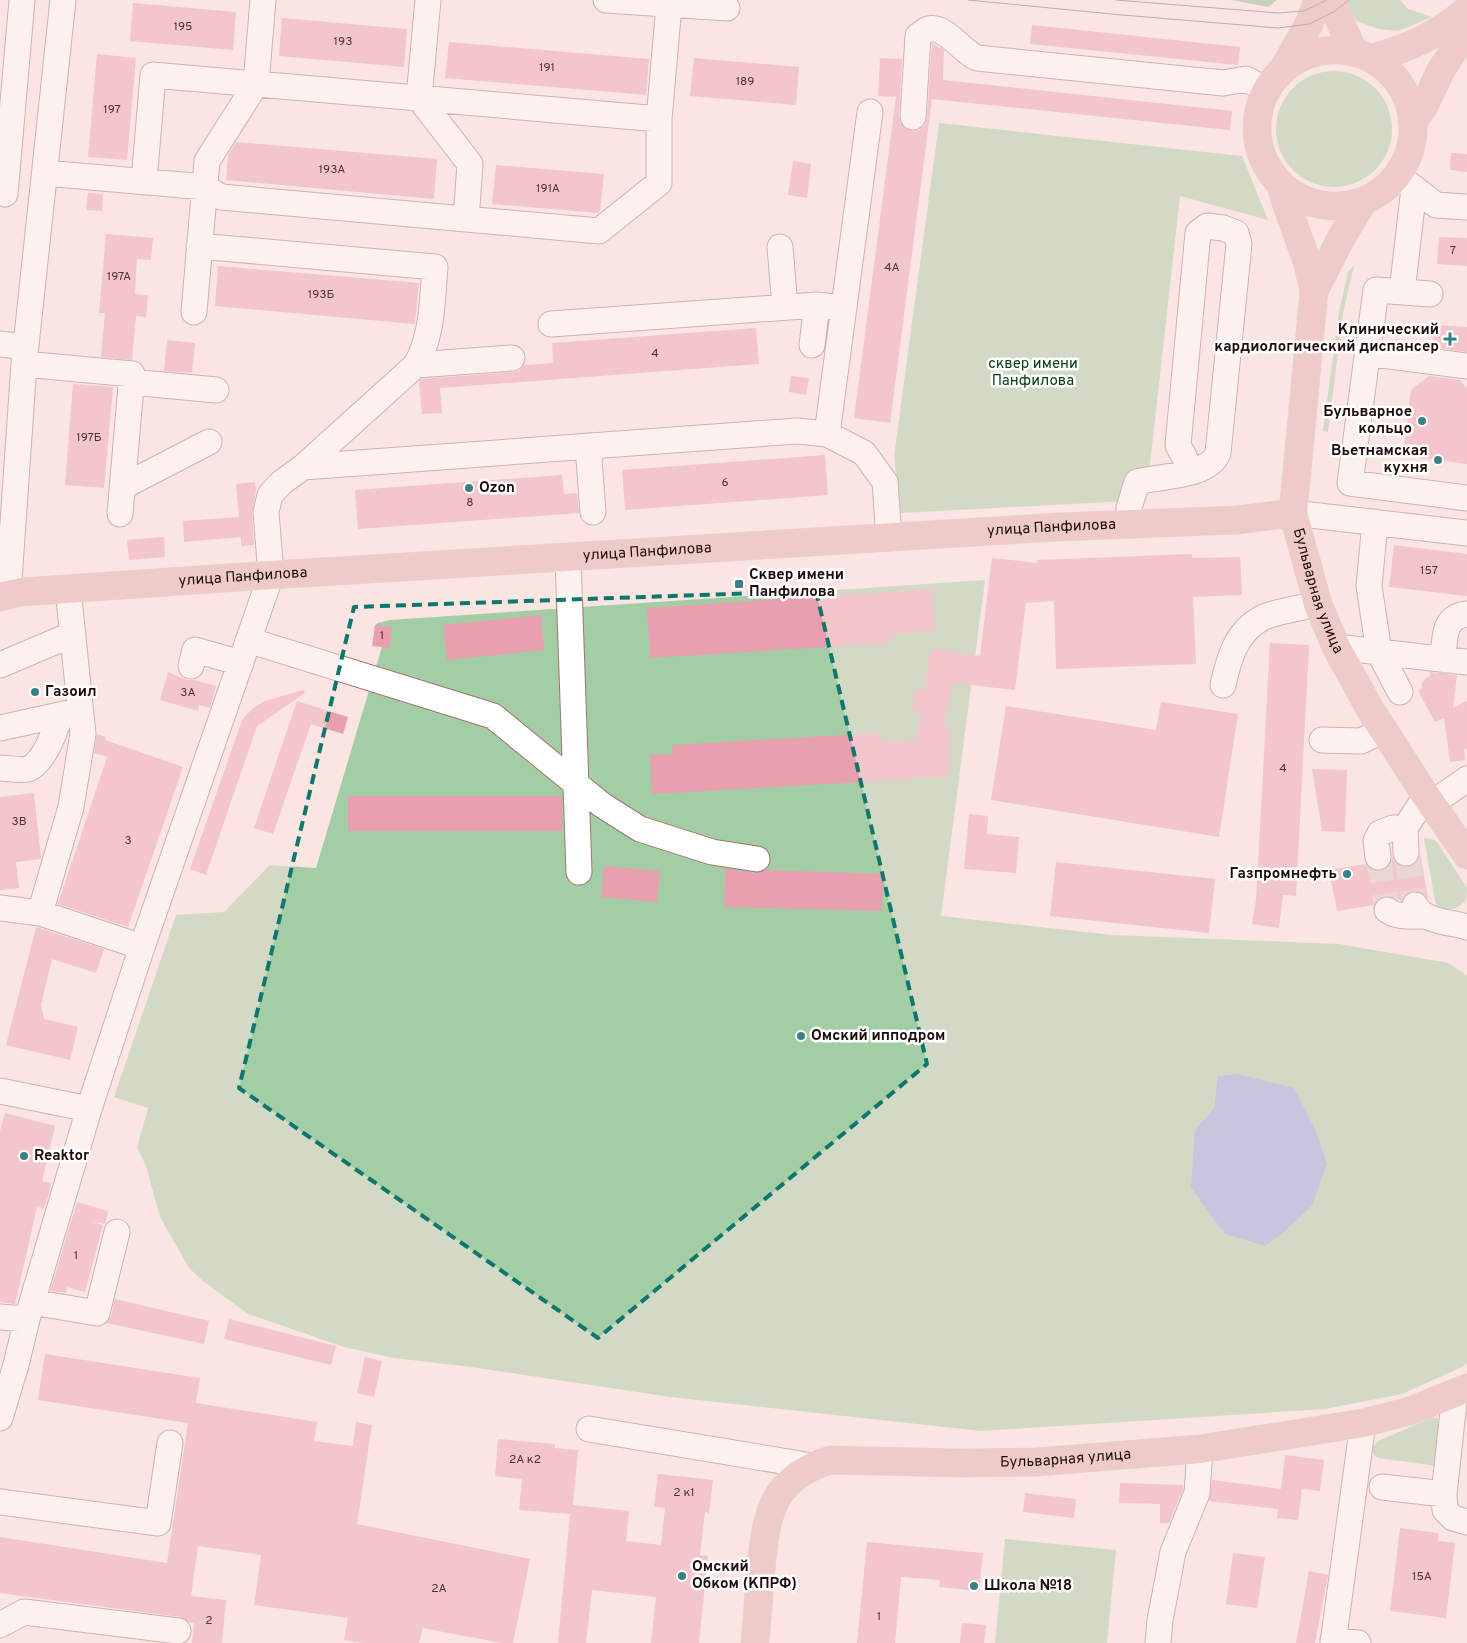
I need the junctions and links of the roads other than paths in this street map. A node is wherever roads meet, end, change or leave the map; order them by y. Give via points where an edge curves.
1 (263, 0) edge
2 (428, 0) edge
3 (606, 0) edge
4 (1318, 0) edge
5 (1331, 0) edge
6 (681, 3) edge
7 (727, 8) dead end
8 (21, 10) edge
9 (1467, 10) edge
10 (62, 12) edge
11 (1467, 37) edge
12 (1363, 55) junction
13 (1283, 69) junction
14 (256, 84) junction
15 (1266, 90) junction
16 (419, 98) junction
17 (870, 112) dead end
18 (913, 117) dead end
19 (658, 119) junction
20 (1412, 122) junction
21 (11, 126) junction
22 (50, 129) junction
23 (45, 173) junction
24 (144, 181) junction
25 (1406, 182) junction
26 (1281, 186) junction
27 (205, 187) junction
28 (3, 194) edge
29 (42, 197) junction
30 (1363, 202) junction
31 (1467, 208) edge
32 (466, 219) junction
33 (199, 246) junction
34 (780, 247) dead end
35 (1314, 291) junction
36 (1402, 292) junction
37 (1430, 294) dead end
38 (817, 305) junction
39 (785, 307) junction
40 (844, 308) junction
41 (194, 312) dead end
42 (550, 324) dead end
43 (0, 344) edge
44 (812, 345) dead end
45 (1367, 353) junction
46 (25, 356) junction
47 (512, 358) dead end
48 (416, 365) junction
49 (1467, 366) edge
50 (132, 382) junction
51 (216, 390) dead end
52 (827, 434) junction
53 (210, 442) dead end
54 (588, 446) junction
55 (303, 467) junction
56 (1192, 472) junction
57 (122, 487) junction
58 (7, 496) edge
59 (1467, 498) edge
60 (593, 512) dead end
61 (1293, 512) junction
62 (120, 514) dead end
63 (1376, 522) junction
64 (1130, 524) junction
65 (1467, 533) edge
66 (889, 538) junction
67 (568, 557) junction
68 (271, 575) junction
69 (68, 589) junction
70 (4, 596) edge
71 (1318, 604) junction
72 (1467, 614) edge
73 (73, 634) junction
74 (1336, 647) junction
75 (244, 652) junction
76 (1379, 652) junction
77 (1455, 661) edge
78 (0, 666) edge
79 (191, 666) dead end
80 (1222, 685) dead end
81 (1400, 692) dead end
82 (70, 713) junction
83 (0, 728) edge
84 (1384, 730) junction
85 (1322, 740) dead end
86 (0, 768) edge
87 (1467, 779) edge
88 (576, 783) junction
89 (1428, 800) junction
90 (1405, 828) junction
91 (1406, 853) tunnel mouth
92 (1467, 856) edge
93 (1378, 857) tunnel mouth
94 (757, 859) dead end
95 (579, 872) dead end
96 (0, 908) edge
97 (1387, 910) dead end
98 (40, 914) junction
99 (1467, 927) edge
100 (142, 947) junction
101 (0, 1091) edge
102 (89, 1109) junction
103 (117, 1232) dead end
104 (29, 1311) junction
105 (0, 1317) edge
106 (1461, 1391) edge
107 (0, 1418) edge
108 (1363, 1423) junction
109 (590, 1429) dead end
110 (170, 1443) dead end
111 (1200, 1449) junction
112 (812, 1466) junction
113 (1382, 1487) dead end
114 (1444, 1494) junction
115 (0, 1502) edge
116 (1467, 1522) edge
117 (0, 1625) edge
118 (178, 1631) dead end
119 (1333, 1642) edge
120 (755, 1643) edge
121 (1158, 1643) edge
122 (1358, 1643) edge

1 - 14 street
2 - 16 street
3 - 6 street
4 - 13 main road via 1309,24
5 - 12 main road
6 - 7 street
6 - 19 street
8 - 10 street
8 - 21 street
9 - 12 main road via 1413,46
10 - 22 street
11 - 20 main road via 1440,70 1423,108
12 - 13 main road via 1325,50 1302,56
12 - 20 main road via 1391,72 1405,90
13 - 15 main road
14 - 16 street
14 - 24 street via 153,75
14 - 27 street via 207,161
15 - 18 street via 1246,80 1223,83 977,58 969,55 948,35 928,29 918,36
15 - 26 main road via 1258,114 1258,140 1266,165
16 - 19 street
16 - 32 street via 470,164
17 - 40 street
19 - 32 street via 659,183 599,230
20 - 25 main road
21 - 22 street
21 - 28 street
22 - 23 street
23 - 24 street
23 - 29 street
24 - 27 street
25 - 30 main road
25 - 31 street via 1436,206
25 - 36 street
26 - 30 main road via 1306,202 1334,207
26 - 35 main road, Бульварная улица
27 - 32 street via 221,197
27 - 33 street
28 - 29 street
29 - 46 street
30 - 35 main road, Бульварная улица
33 - 41 street
33 - 48 street via 435,267 429,333
34 - 39 street
35 - 61 main road, Бульварная улица
36 - 37 street
36 - 45 street via 1376,290
38 - 39 street
38 - 40 street
38 - 44 street
39 - 42 street
40 - 52 street
43 - 46 street
45 - 49 street
45 - 59 street via 1350,482
46 - 50 street via 132,374
46 - 58 street
47 - 48 street
48 - 55 street
50 - 51 street
50 - 57 street
52 - 54 street via 797,431
52 - 66 street via 864,453 885,482
53 - 57 street
54 - 55 street
54 - 60 street
55 - 68 street via 270,495 266,512
56 - 56 street via 1178,444 1198,234 1207,226 1236,233 1239,244 1218,453 1216,458
56 - 64 street via 1137,482 1129,508
57 - 62 street
58 - 70 street
61 - 63 street
61 - 64 main road, улица Панфилова via 1237,520
61 - 71 main road, Бульварная улица
63 - 65 street
63 - 76 street via 1369,586
64 - 66 main road, улица Панфилова
66 - 67 main road, улица Панфилова
67 - 68 main road, улица Панфилова
67 - 88 street
68 - 69 main road, улица Панфилова
68 - 75 street
69 - 70 main road, улица Панфилова
69 - 73 street
71 - 74 main road, Бульварная улица
71 - 80 street via 1264,617 1244,630 1228,662
72 - 77 street via 1457,615 1447,626
73 - 78 street
73 - 82 street
74 - 76 street
74 - 84 main road, Бульварная улица
75 - 79 street via 195,650
75 - 88 street via 493,716
75 - 100 street
76 - 77 street
76 - 81 street
82 - 83 street
82 - 86 street via 36,765 26,770
82 - 98 street via 83,734 72,807
84 - 85 street via 1361,741
84 - 89 main road, Бульварная улица
87 - 89 street
88 - 94 street via 602,805 640,829 712,852
88 - 95 street
89 - 90 street
89 - 92 main road, Бульварная улица
90 - 91 street
90 - 93 street via 1380,833 1376,841
96 - 98 street
97 - 99 street via 1403,916 1420,910
98 - 100 street
100 - 102 street
101 - 102 street
102 - 104 street
103 - 104 street via 97,1313
104 - 105 street
104 - 107 street
106 - 108 main road, Бульварная улица via 1410,1411
106 - 114 street
108 - 111 main road, Бульварная улица
108 - 119 street
109 - 112 street
110 - 115 street via 158,1523
111 - 112 main road, Бульварная улица via 1036,1462 830,1460
111 - 121 street via 1197,1493 1173,1552
112 - 120 main road, Бульварная улица via 792,1479 778,1496 769,1516 764,1535
113 - 114 street
114 - 116 street via 1445,1510 1453,1518
117 - 118 street via 24,1612
119 - 122 street

